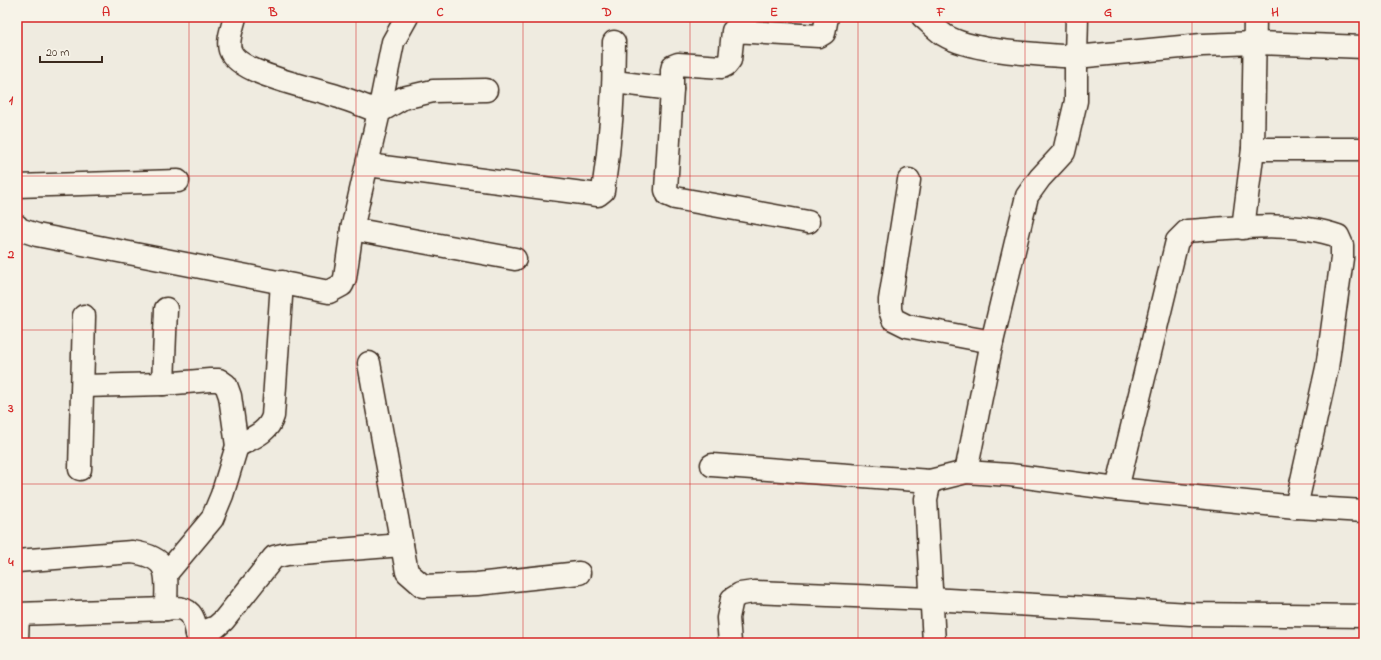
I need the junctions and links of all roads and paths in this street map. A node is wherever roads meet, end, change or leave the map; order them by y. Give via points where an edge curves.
1 (235, 17) edge
2 (407, 17) edge
3 (828, 17) edge
4 (923, 17) edge
5 (1077, 17) edge
6 (1255, 17) edge
7 (614, 42) dead end
8 (1256, 43) junction
9 (1364, 47) edge
10 (1076, 57) junction
11 (614, 82) junction
12 (672, 89) junction
13 (486, 90) dead end
14 (379, 112) junction
15 (1253, 149) junction
16 (1364, 149) edge
17 (368, 165) junction
18 (909, 180) dead end
19 (178, 181) dead end
20 (17, 186) edge
21 (808, 222) dead end
22 (17, 226) edge
23 (1243, 228) junction
24 (352, 229) junction
25 (515, 259) dead end
26 (282, 282) junction
27 (166, 309) dead end
28 (84, 316) dead end
29 (992, 342) junction
30 (369, 363) dead end
31 (163, 384) junction
32 (83, 386) junction
33 (237, 446) junction
34 (712, 465) dead end
35 (80, 469) dead end
36 (966, 472) junction
37 (930, 481) junction
38 (1117, 489) junction
39 (1296, 507) junction
40 (1364, 511) edge
41 (402, 545) junction
42 (17, 562) edge
43 (579, 573) dead end
44 (166, 574) junction
45 (931, 599) junction
46 (166, 609) junction
47 (17, 614) edge
48 (1364, 616) edge
49 (198, 638) edge
50 (17, 640) edge
51 (730, 643) edge
52 (934, 643) edge

1 - 14 street via 229,42 230,50 237,60 279,80 342,97
2 - 14 street via 393,42
3 - 12 street via 824,33 819,36 733,31 730,60 726,66 673,66
4 - 10 street via 944,35 964,44
5 - 10 street
6 - 8 street
7 - 11 street
8 - 9 street
8 - 10 street via 1202,45
8 - 15 street
10 - 29 street via 1076,102 1064,152 1027,196
11 - 12 street
11 - 17 street via 611,137 604,191 598,195
12 - 21 street via 666,190 668,195
13 - 14 street via 433,91 403,98
14 - 17 street
15 - 16 street
15 - 23 street
17 - 24 street
18 - 29 street via 890,300 893,319 907,326
19 - 20 street
22 - 26 street via 37,235
23 - 38 street via 1187,231 1177,241
23 - 39 street via 1293,227 1329,233 1338,236 1342,245 1327,368
24 - 25 street
24 - 26 street via 345,278 338,288 329,292
26 - 33 street via 273,416 270,425
27 - 31 street
28 - 32 street
29 - 36 street
30 - 41 street
31 - 32 street
31 - 33 street via 210,380 219,380 226,384
32 - 35 street
33 - 44 street via 212,519
34 - 37 street
36 - 37 street
36 - 38 street
37 - 45 street via 926,499
38 - 39 street
39 - 40 street
41 - 43 street via 407,572 423,586 477,584
41 - 49 street via 274,557 224,620
42 - 44 street via 132,552 156,558 163,565
44 - 46 street
45 - 48 street via 1190,614
45 - 51 street via 754,592 740,594 732,599 730,606
45 - 52 street
46 - 47 street
46 - 49 street via 179,607 191,614
47 - 50 street

